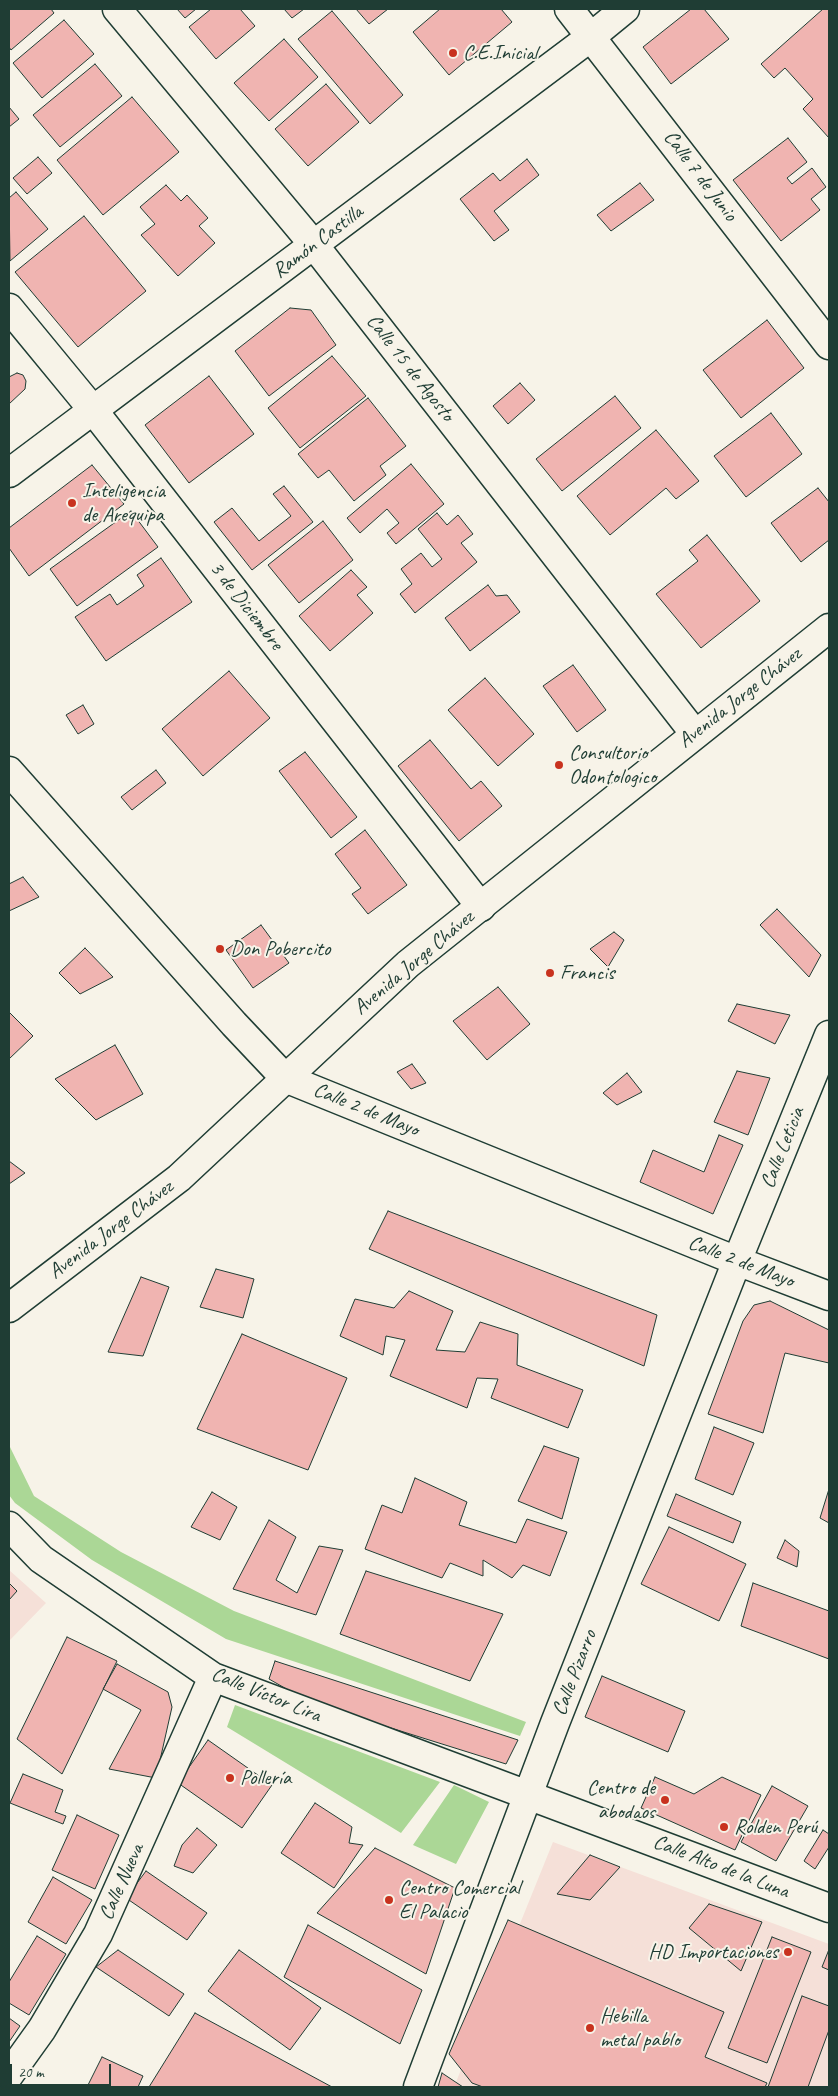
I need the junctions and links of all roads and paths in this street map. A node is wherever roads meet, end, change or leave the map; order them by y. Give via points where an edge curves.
1 (117, 9) edge
2 (569, 9) edge
3 (625, 9) edge
4 (592, 36) junction
5 (314, 245) junction
6 (9, 308) edge
7 (829, 345) edge
8 (93, 410) junction
9 (9, 473) edge
10 (829, 628) edge
11 (695, 734) junction
12 (9, 771) edge
13 (481, 907) junction
14 (829, 1036) edge
15 (285, 1078) junction
16 (737, 1261) junction
17 (829, 1296) edge
18 (9, 1308) edge
19 (9, 1526) edge
20 (213, 1677) junction
21 (528, 1795) junction
22 (829, 1908) edge
23 (9, 2075) edge
24 (418, 2087) edge

1 - 5 street, Calle 15 de Agosto
2 - 4 street, Calle 7 de Junio
3 - 4 street, Ramón Castilla
4 - 5 street, Ramón Castilla
4 - 7 street, Calle 7 de Junio
5 - 8 street, Ramón Castilla
5 - 11 street, Calle 15 de Agosto
6 - 8 street, 3 de Diciembre
8 - 9 street, Ramón Castilla
8 - 13 street, 3 de Diciembre
10 - 11 street, Avenida Jorge Chávez
11 - 13 street, Avenida Jorge Chávez
12 - 15 street, Calle 2 de Mayo
13 - 15 street, Avenida Jorge Chávez via 408,964
14 - 16 street, Calle Leticia
15 - 16 street, Calle 2 de Mayo
15 - 18 street, Avenida Jorge Chávez via 179,1178
16 - 17 street, Calle 2 de Mayo
16 - 21 street, Calle Pizarro
19 - 20 street, Calle Víctor Lira via 40,1559
20 - 21 street, Calle Víctor Lira
20 - 23 street, Calle Nueva via 98,1934 42,2030
21 - 22 street, Calle Alto de la Luna
21 - 24 street, Calle Pizarro

